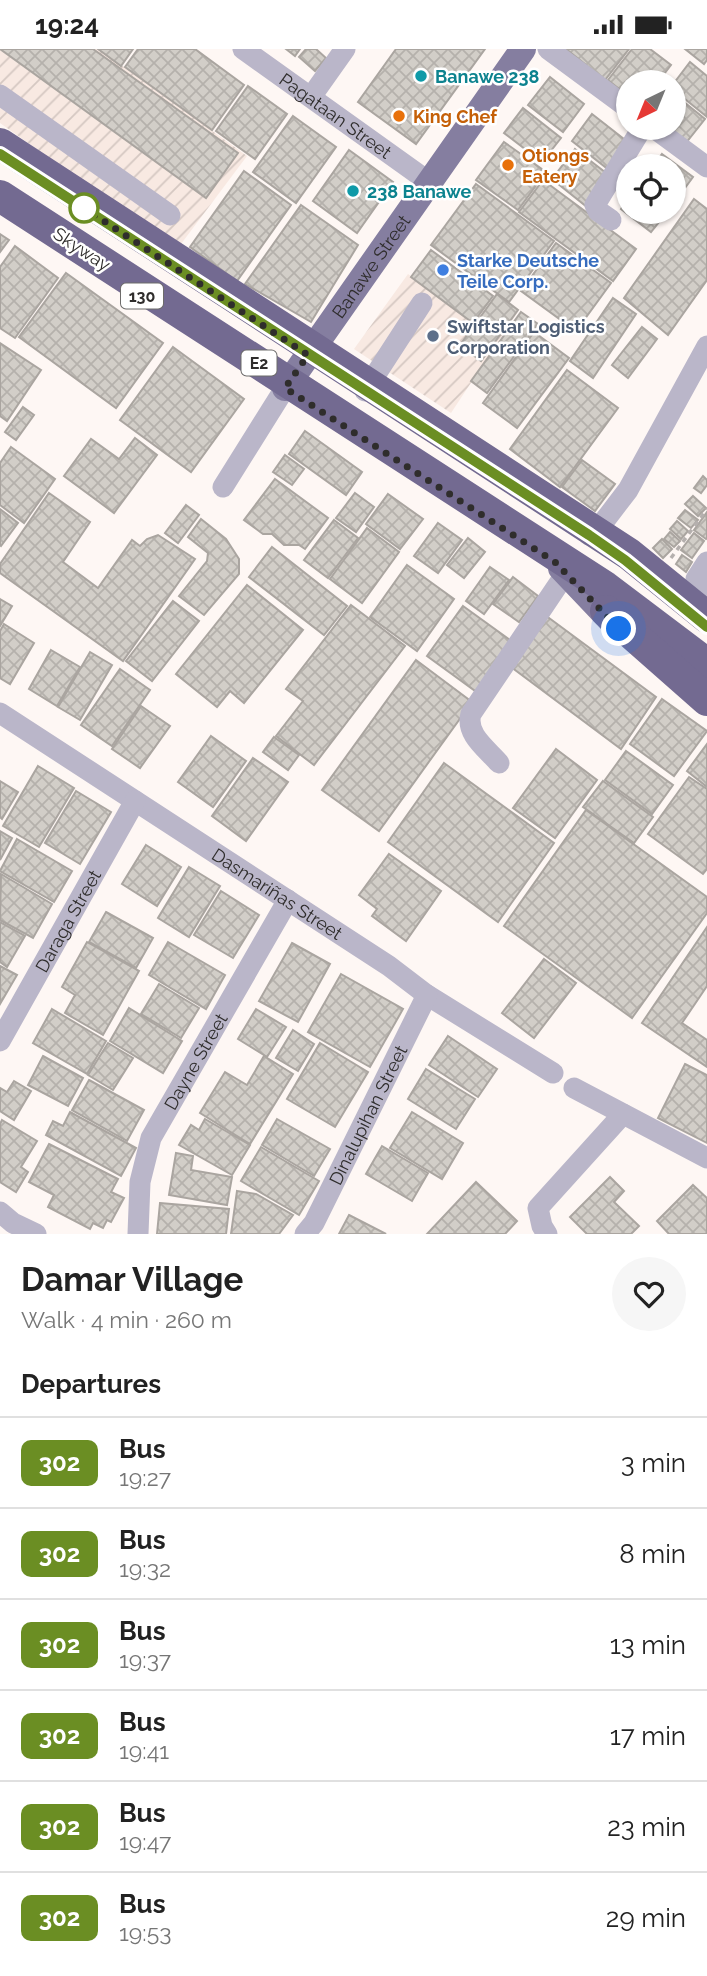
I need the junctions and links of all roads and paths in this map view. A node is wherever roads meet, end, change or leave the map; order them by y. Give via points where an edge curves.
1 (243, 49) edge
2 (345, 49) edge
3 (523, 49) edge
4 (548, 49) edge
5 (0, 95) edge
6 (311, 97) junction
7 (616, 99) edge
8 (635, 140) edge
9 (671, 140) edge
10 (0, 144) edge
11 (0, 154) edge
12 (706, 165) edge
13 (429, 182) junction
14 (0, 195) edge
15 (0, 204) edge
16 (170, 215) dead end
17 (611, 220) dead end
18 (422, 303) dead end
19 (707, 346) edge
20 (308, 355) junction
21 (285, 388) junction
22 (365, 391) junction
23 (223, 488) dead end
24 (707, 509) edge
25 (517, 531) junction
26 (589, 535) junction
27 (561, 567) junction
28 (703, 576) edge
29 (653, 582) junction
30 (677, 602) junction
31 (707, 617) edge
32 (707, 627) edge
33 (707, 664) edge
34 (707, 674) edge
35 (707, 700) edge
36 (0, 713) edge
37 (707, 713) edge
38 (499, 763) dead end
39 (135, 801) junction
40 (288, 900) junction
41 (427, 995) junction
42 (0, 1041) edge
43 (554, 1073) dead end
44 (575, 1088) dead end
45 (623, 1114) junction
46 (707, 1158) edge
47 (0, 1212) edge
48 (36, 1234) edge
49 (138, 1234) edge
50 (305, 1234) edge
51 (547, 1234) edge

1 - 6 street, Pagataan Street
2 - 6 street
3 - 13 main road, Banawe Street
4 - 7 street
5 - 16 street
6 - 13 street, Pagataan Street
8 - 17 street via 594,205
9 - 12 street
10 - 31 highway, E2 via 629,554
11 - 20 main road, 130
13 - 20 main road, Banawe Street
14 - 25 highway, Skyway / E2
15 - 21 main road, 130
18 - 22 street
19 - 26 street via 628,490
20 - 21 main road, Banawe Street
20 - 22 main road, 130
21 - 23 street, Banawe Street
21 - 27 main road, 130
22 - 26 main road, 130
24 - 29 path
25 - 33 highway, Skyway / E2 via 605,587
25 - 35 highway, Skyway
26 - 29 main road, 130
27 - 34 main road, 130
27 - 37 main road, 130 via 655,667
27 - 38 street via 468,723
28 - 30 street
29 - 30 main road, 130
30 - 32 main road, 130
36 - 39 street, Dasmariñas Street
39 - 40 street, Dasmariñas Street
39 - 42 street, Daraga Street
40 - 41 street, Dasmariñas Street
40 - 49 street, Dayne Street via 151,1138 140,1182
41 - 43 street, Dasmariñas Street
41 - 50 street, Dinalupihan Street
44 - 45 street
45 - 46 street
45 - 51 street via 538,1208
47 - 48 street

